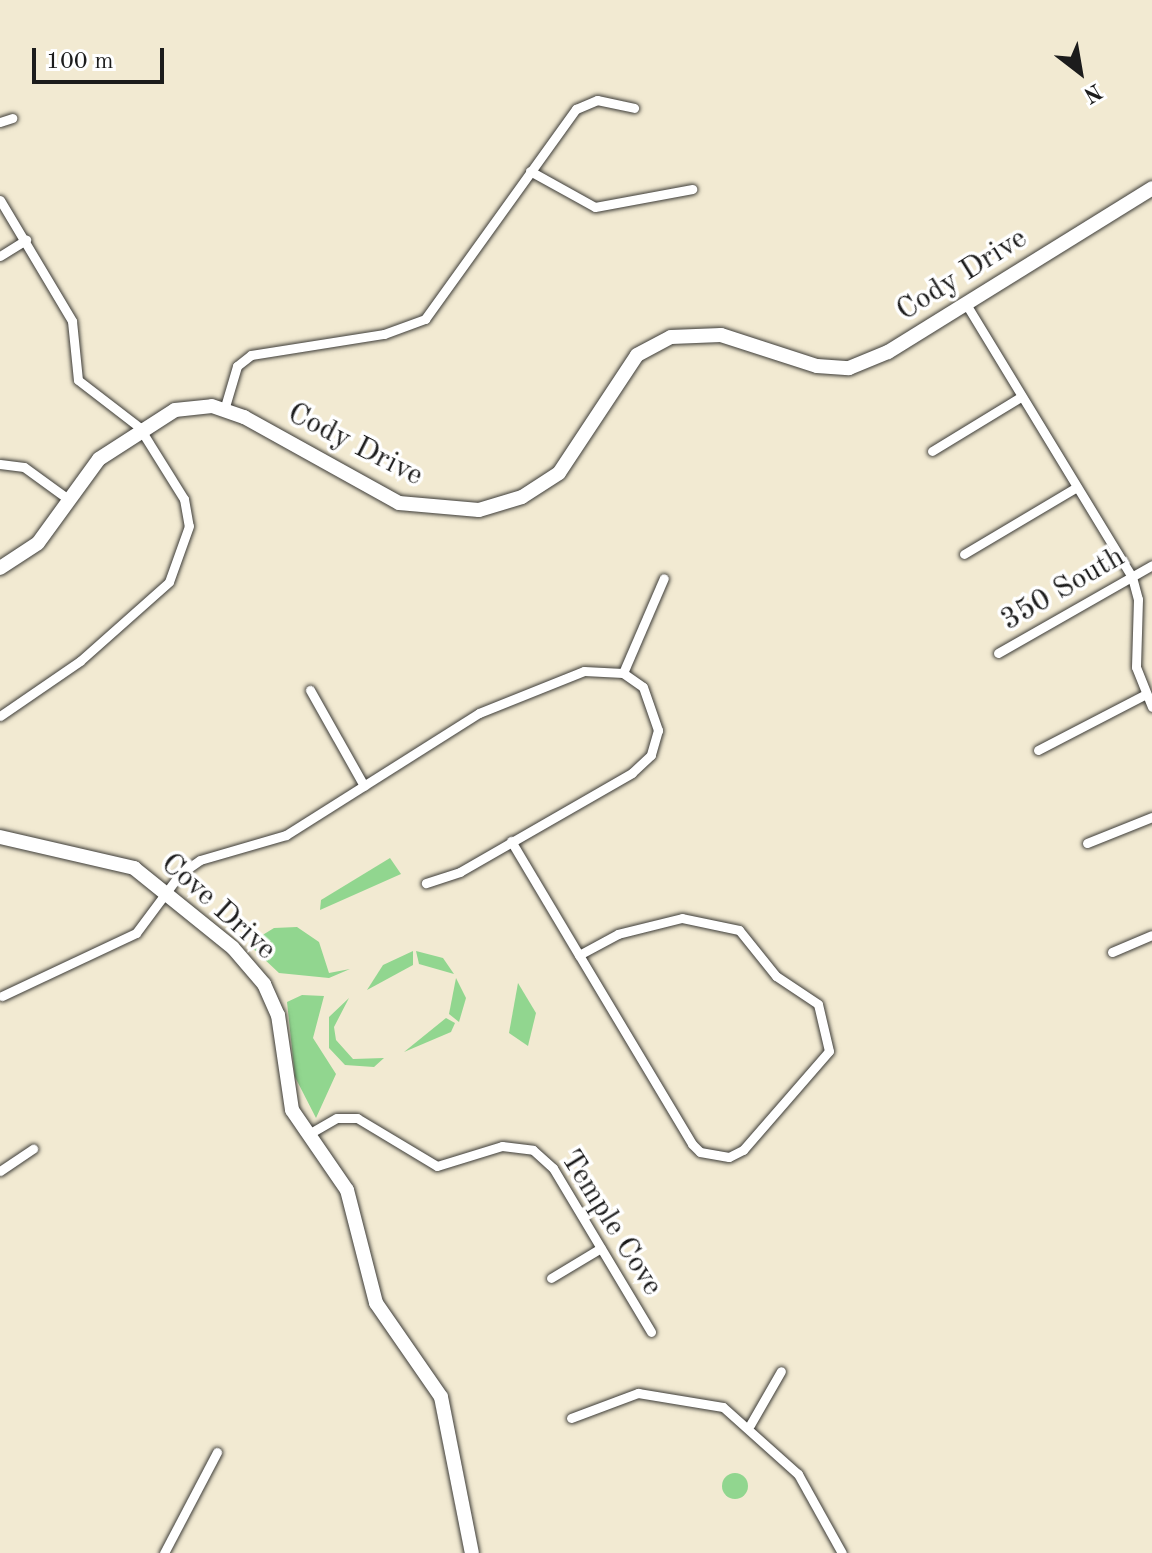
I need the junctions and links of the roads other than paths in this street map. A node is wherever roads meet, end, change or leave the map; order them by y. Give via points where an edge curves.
1 (634, 108) dead end
2 (12, 118) dead end
3 (0, 122) edge
4 (530, 171) junction
5 (1152, 188) edge
6 (692, 189) dead end
7 (0, 200) edge
8 (26, 240) junction
9 (0, 256) edge
10 (966, 304) junction
11 (1022, 396) junction
12 (224, 410) junction
13 (139, 427) junction
14 (932, 451) dead end
15 (0, 464) edge
16 (1077, 487) junction
17 (68, 499) junction
18 (964, 554) dead end
19 (1152, 565) edge
20 (0, 568) edge
21 (1132, 577) junction
22 (664, 578) dead end
23 (998, 653) dead end
24 (623, 673) junction
25 (310, 690) dead end
26 (1144, 695) junction
27 (1152, 707) edge
28 (0, 716) edge
29 (1038, 750) dead end
30 (364, 786) junction
31 (1152, 817) edge
32 (0, 837) edge
33 (511, 841) junction
34 (1087, 843) dead end
35 (426, 883) dead end
36 (165, 891) junction
37 (1152, 935) edge
38 (1112, 952) dead end
39 (579, 955) junction
40 (2, 996) dead end
41 (307, 1135) junction
42 (33, 1149) dead end
43 (0, 1171) edge
44 (601, 1248) junction
45 (551, 1278) dead end
46 (651, 1332) dead end
47 (781, 1371) dead end
48 (571, 1418) dead end
49 (750, 1425) junction
50 (217, 1452) dead end
51 (164, 1553) edge
52 (472, 1553) edge
53 (842, 1553) edge

1 - 4 street via 597,100 576,109
2 - 3 street
4 - 6 street via 595,207
4 - 12 street via 425,319 384,334 251,355 237,366
5 - 10 street, Cody Drive
7 - 8 street
8 - 9 street
8 - 13 street via 72,321 78,380
10 - 11 street
10 - 12 street, Cody Drive via 849,368 817,366 721,335 671,337 637,355 613,382 559,473 522,497 479,510 399,503
11 - 14 street
11 - 16 street
12 - 13 street, Cody Drive via 175,410
13 - 17 street, Cody Drive via 99,459
13 - 28 street via 184,499 183,554 169,582 91,651
15 - 17 street via 24,467
16 - 18 street
16 - 21 street
17 - 20 street, Cody Drive via 38,543
19 - 21 street, 350 South
21 - 23 street, 350 South
21 - 26 street
22 - 24 street
24 - 30 street via 584,671 479,713
24 - 33 street via 655,707 651,755 632,773
25 - 30 street
26 - 27 street
26 - 29 street
30 - 36 street via 286,835 200,860
31 - 34 street
32 - 36 street, Cove Drive via 134,868
33 - 35 street via 454,875
33 - 39 street
36 - 40 street via 136,933
36 - 41 street, Cove Drive via 265,986 281,1026 285,1091
37 - 38 street
39 - 39 street via 692,1144 710,1156 743,1150 829,1051 818,1004 776,976 739,930 682,918 618,934
41 - 44 street, Temple Cove via 337,1118 357,1118 437,1166 502,1146 526,1147 549,1163
41 - 52 street, Cove Drive via 352,1199 376,1303 437,1387
42 - 43 street
44 - 45 street
44 - 46 street, Temple Cove
47 - 49 street
48 - 49 street via 638,1393 711,1404
49 - 53 street via 811,1490
50 - 51 street

